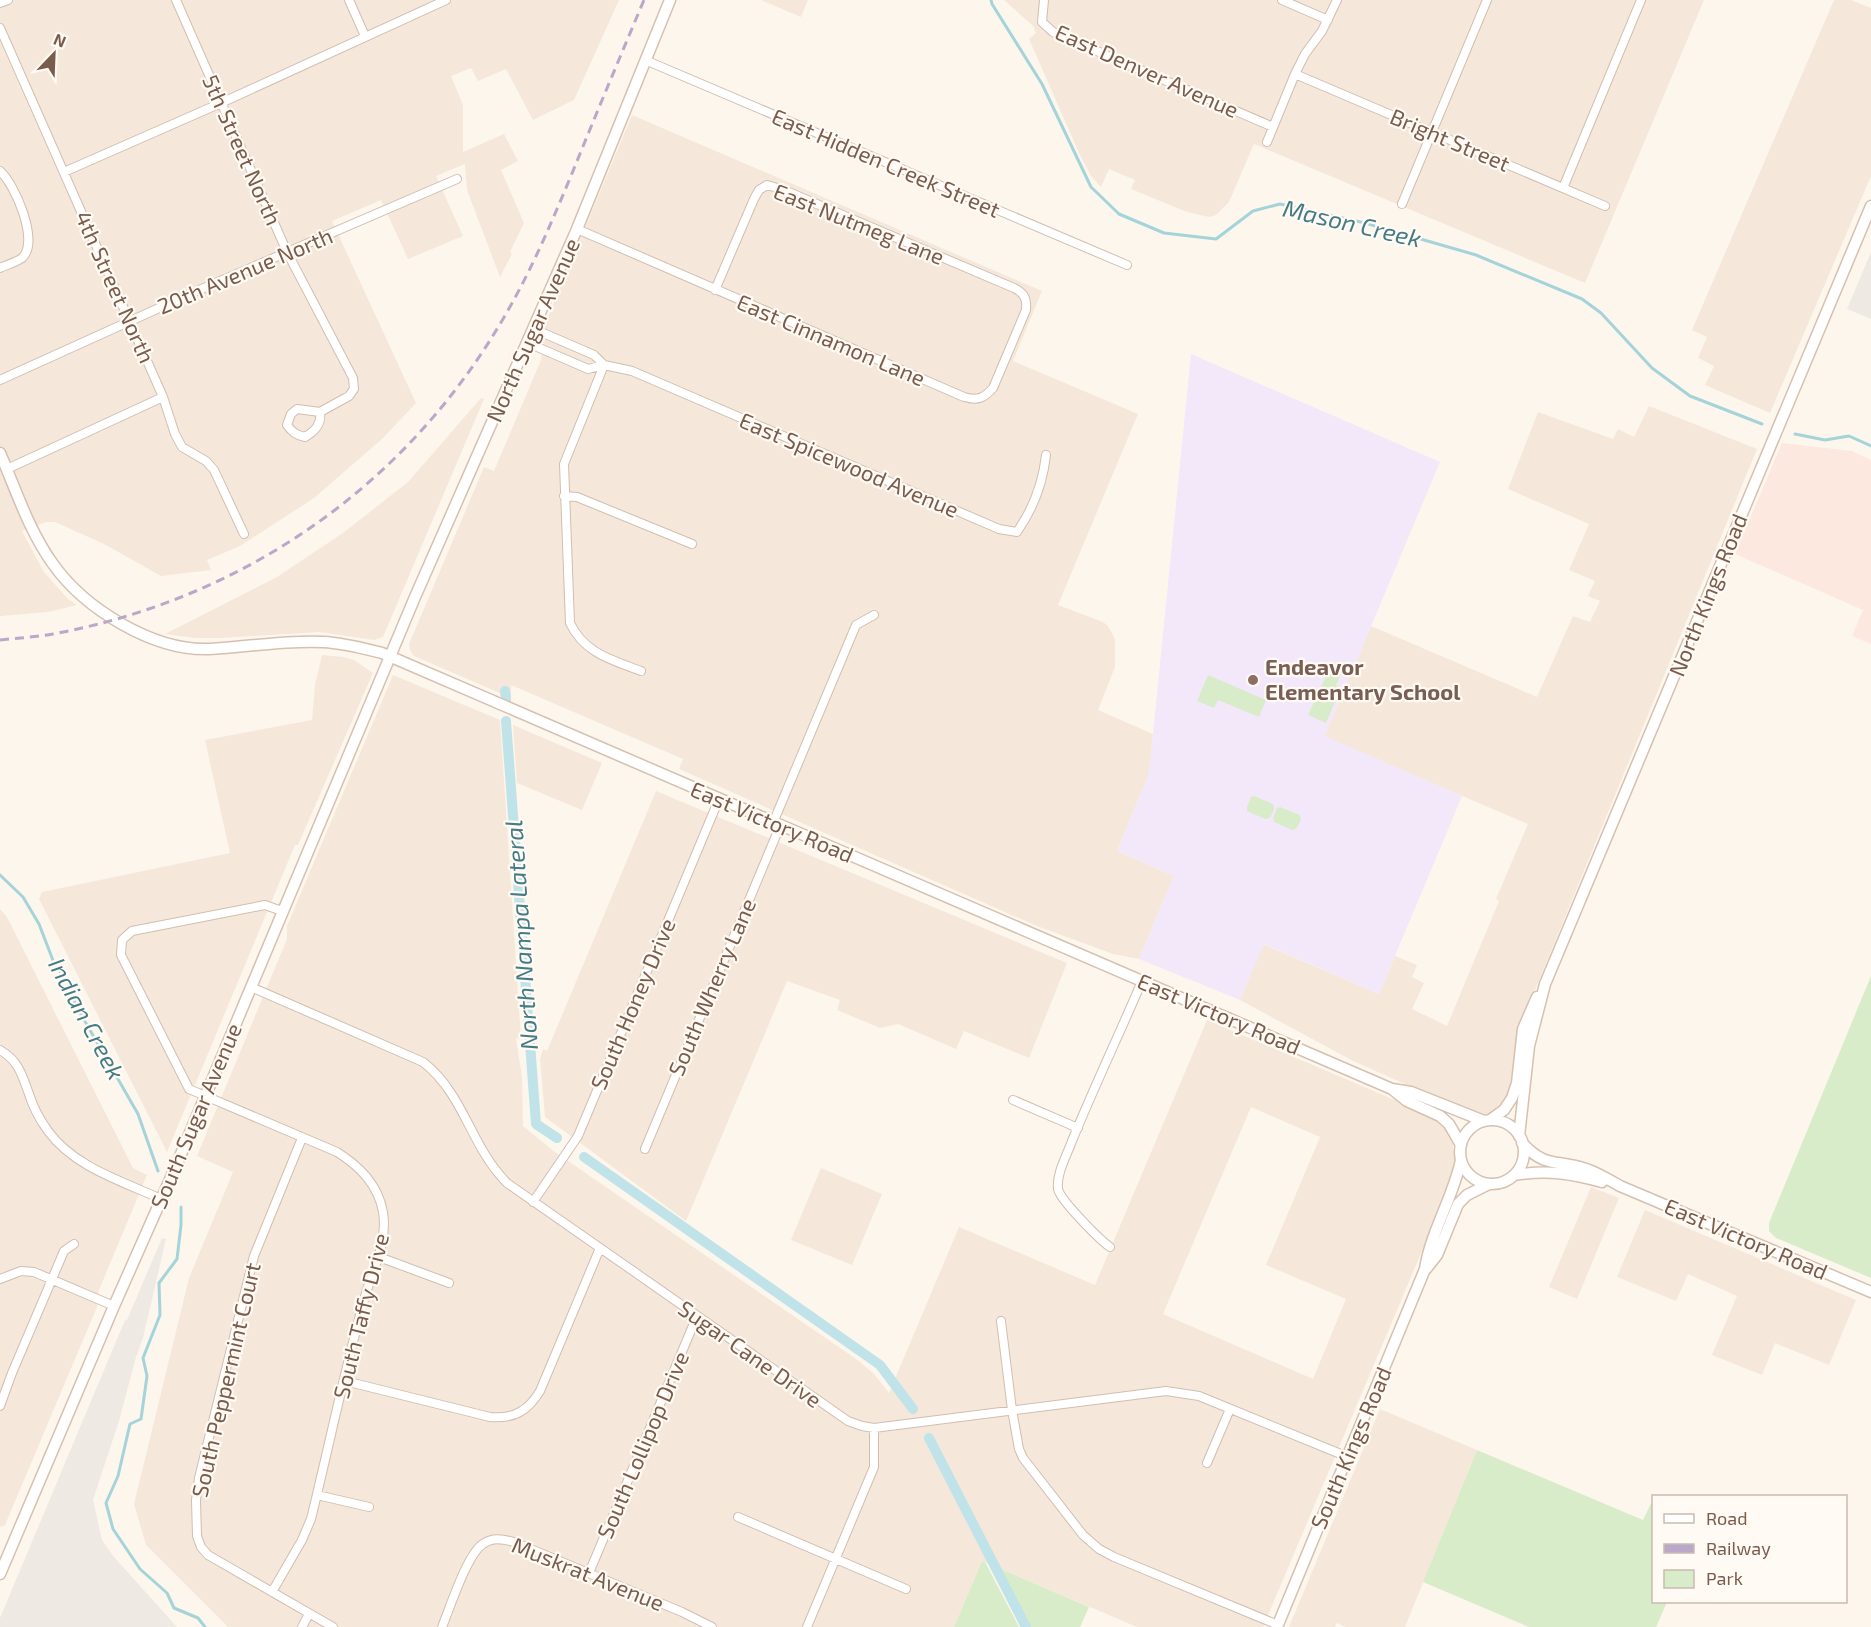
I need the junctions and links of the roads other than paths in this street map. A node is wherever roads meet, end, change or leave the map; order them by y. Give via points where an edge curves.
1 (8, 0) edge
2 (176, 0) edge
3 (349, 0) edge
4 (446, 0) edge
5 (670, 0) edge
6 (1044, 0) edge
7 (1282, 0) edge
8 (1337, 0) edge
9 (1487, 0) edge
10 (1641, 0) edge
11 (0, 3) edge
12 (1328, 20) junction
13 (0, 28) edge
14 (365, 36) junction
15 (645, 60) junction
16 (1295, 74) junction
17 (221, 103) junction
18 (1273, 127) junction
19 (1432, 131) junction
20 (1267, 142) dead end
21 (0, 171) edge
22 (64, 172) junction
23 (457, 179) dead end
24 (1563, 188) junction
25 (1402, 204) dead end
26 (1605, 206) dead end
27 (1871, 206) edge
28 (577, 229) junction
29 (287, 252) junction
30 (1127, 265) dead end
31 (0, 268) edge
32 (715, 290) junction
33 (1025, 296) joint
34 (130, 321) junction
35 (534, 329) junction
36 (528, 344) junction
37 (604, 365) junction
38 (0, 380) edge
39 (163, 397) junction
40 (320, 412) junction
41 (0, 453) edge
42 (1046, 455) dead end
43 (7, 469) junction
44 (564, 496) junction
45 (244, 534) dead end
46 (692, 544) dead end
47 (874, 615) dead end
48 (390, 657) junction
49 (641, 671) dead end
50 (718, 799) junction
51 (776, 824) junction
52 (282, 911) junction
53 (1142, 981) junction
54 (1545, 984) junction
55 (250, 987) junction
56 (0, 1050) edge
57 (1392, 1089) junction
58 (205, 1096) junction
59 (1013, 1100) dead end
60 (1487, 1121) junction
61 (1078, 1128) junction
62 (302, 1138) junction
63 (1521, 1139) junction
64 (1461, 1145) junction
65 (645, 1149) dead end
66 (1461, 1160) junction
67 (1514, 1175) junction
68 (1489, 1184) junction
69 (1620, 1186) junction
70 (161, 1199) junction
71 (533, 1202) junction
72 (74, 1244) dead end
73 (1110, 1247) dead end
74 (600, 1248) junction
75 (379, 1257) junction
76 (1425, 1269) junction
77 (0, 1279) edge
78 (51, 1279) junction
79 (449, 1283) dead end
80 (1871, 1292) edge
81 (114, 1306) junction
82 (697, 1316) junction
83 (1001, 1321) dead end
84 (345, 1381) junction
85 (0, 1406) edge
86 (1230, 1409) junction
87 (1012, 1410) junction
88 (874, 1428) junction
89 (1348, 1457) junction
90 (1207, 1463) dead end
91 (317, 1495) junction
92 (369, 1507) dead end
93 (738, 1517) dead end
94 (836, 1559) junction
95 (589, 1573) junction
96 (0, 1574) edge
97 (906, 1589) dead end
98 (272, 1592) junction
99 (309, 1614) junction
100 (1278, 1626) edge
101 (302, 1627) edge
102 (333, 1627) edge
103 (442, 1627) edge
104 (712, 1627) edge
105 (807, 1627) edge

1 - 11 street
2 - 17 street, 5th Street North
3 - 14 street
4 - 14 street
5 - 15 street, North Sugar Avenue
6 - 18 street, East Denver Avenue via 1042,22 1053,32
7 - 12 street
8 - 12 street
9 - 19 street
10 - 24 street
12 - 16 street
13 - 22 street, 4th Street North
14 - 17 street
15 - 28 street, North Sugar Avenue
15 - 30 street, East Hidden Creek Street
16 - 18 street
16 - 19 street, Bright Street
17 - 22 street
17 - 29 street, 5th Street North
18 - 20 street
19 - 24 street, Bright Street
19 - 25 street
21 - 31 street via 13,188 29,237 22,258
22 - 34 street, 4th Street North
23 - 29 street, 20th Avenue North
24 - 26 street, Bright Street
27 - 54 street, North Kings Road
28 - 32 street, East Cinnamon Lane
28 - 35 street, North Sugar Avenue
29 - 34 street, 20th Avenue North
29 - 40 street, 5th Street North via 353,378 354,389 349,396
32 - 33 street, East Nutmeg Lane via 754,199 767,185 784,189
32 - 33 street, East Cinnamon Lane via 975,400 984,398 993,388 1026,310
34 - 38 street, 20th Avenue North
34 - 39 street, 4th Street North
35 - 36 street, North Sugar Avenue
35 - 37 street, East Spicewood Avenue via 594,355
36 - 37 street, East Spicewood Avenue via 588,369
36 - 48 street, North Sugar Avenue
37 - 42 street, East Spicewood Avenue via 632,371 999,529 1017,532 1027,518 1044,475
37 - 44 street via 564,464
39 - 43 street
39 - 45 street, 4th Street North via 182,447 214,470
40 - 40 street via 318,427 305,437 291,431 287,424 297,409
41 - 43 street, East Victory Road
43 - 48 street, East Victory Road via 52,563 99,609 137,632 206,649 323,642 354,645
44 - 46 street via 578,497
44 - 49 street via 570,623 587,647
47 - 51 street, South Wherry Lane via 856,625
48 - 50 street, East Victory Road
48 - 52 street, South Sugar Avenue
50 - 51 street, East Victory Road
50 - 71 street, South Honey Drive via 578,1136
51 - 53 street, East Victory Road
51 - 65 street, South Wherry Lane
52 - 55 street, South Sugar Avenue
52 - 58 street, South Taffy Drive via 265,905 132,931 122,940 121,955 189,1089
53 - 57 street, East Victory Road
53 - 61 street
54 - 60 street, North Kings Road via 1523,1029 1512,1098
54 - 63 street, North Kings Road via 1528,1046
55 - 58 street, South Sugar Avenue
55 - 71 street, Sugar Cane Drive via 423,1062 447,1085 493,1169
56 - 70 street via 20,1067 38,1115 58,1143 86,1164
57 - 60 street, East Victory Road via 1411,1092
57 - 64 street, East Victory Road via 1407,1101 1440,1116
58 - 62 street, South Taffy Drive
58 - 70 street, South Sugar Avenue
59 - 61 street
60 - 63 street via 1507,1124
60 - 64 street via 1469,1130
61 - 73 street via 1058,1189 1061,1198
62 - 75 street, South Taffy Drive via 354,1162 366,1176 383,1210
62 - 98 street, South Peppermint Court via 254,1256 196,1500 201,1547 208,1555
63 - 67 street via 1523,1160
63 - 69 street, East Victory Road via 1542,1160 1585,1168
64 - 66 street
66 - 68 street via 1471,1176
66 - 76 street, South Kings Road
67 - 68 street
67 - 69 street, East Victory Road via 1564,1172
68 - 76 street, South Kings Road via 1458,1204 1437,1255
69 - 80 street, East Victory Road
70 - 81 street, South Sugar Avenue
71 - 74 street, Sugar Cane Drive
72 - 78 street via 64,1251
74 - 82 street, Sugar Cane Drive
74 - 84 street via 540,1391 516,1415 490,1417
75 - 79 street
75 - 84 street, South Taffy Drive via 364,1300
76 - 89 street, South Kings Road
77 - 78 street via 21,1271
78 - 81 street
78 - 85 street
81 - 96 street, South Sugar Avenue
82 - 88 street, Sugar Cane Drive via 834,1413
82 - 95 street, South Lollipop Drive
83 - 87 street
84 - 91 street, South Taffy Drive
86 - 87 street, Sugar Cane Drive via 1199,1396 1166,1391
86 - 89 street, Sugar Cane Drive
86 - 90 street
87 - 88 street, Sugar Cane Drive
87 - 100 street via 1023,1458 1083,1535 1099,1549
88 - 94 street via 874,1467
89 - 100 street, South Kings Road
91 - 92 street
91 - 98 street, South Taffy Drive via 308,1529
93 - 94 street
94 - 97 street
94 - 105 street
95 - 103 street, Muskrat Avenue via 514,1542 484,1542 471,1558
95 - 104 street, Muskrat Avenue
98 - 99 street, South Peppermint Court
99 - 101 street
99 - 102 street, South Peppermint Court

